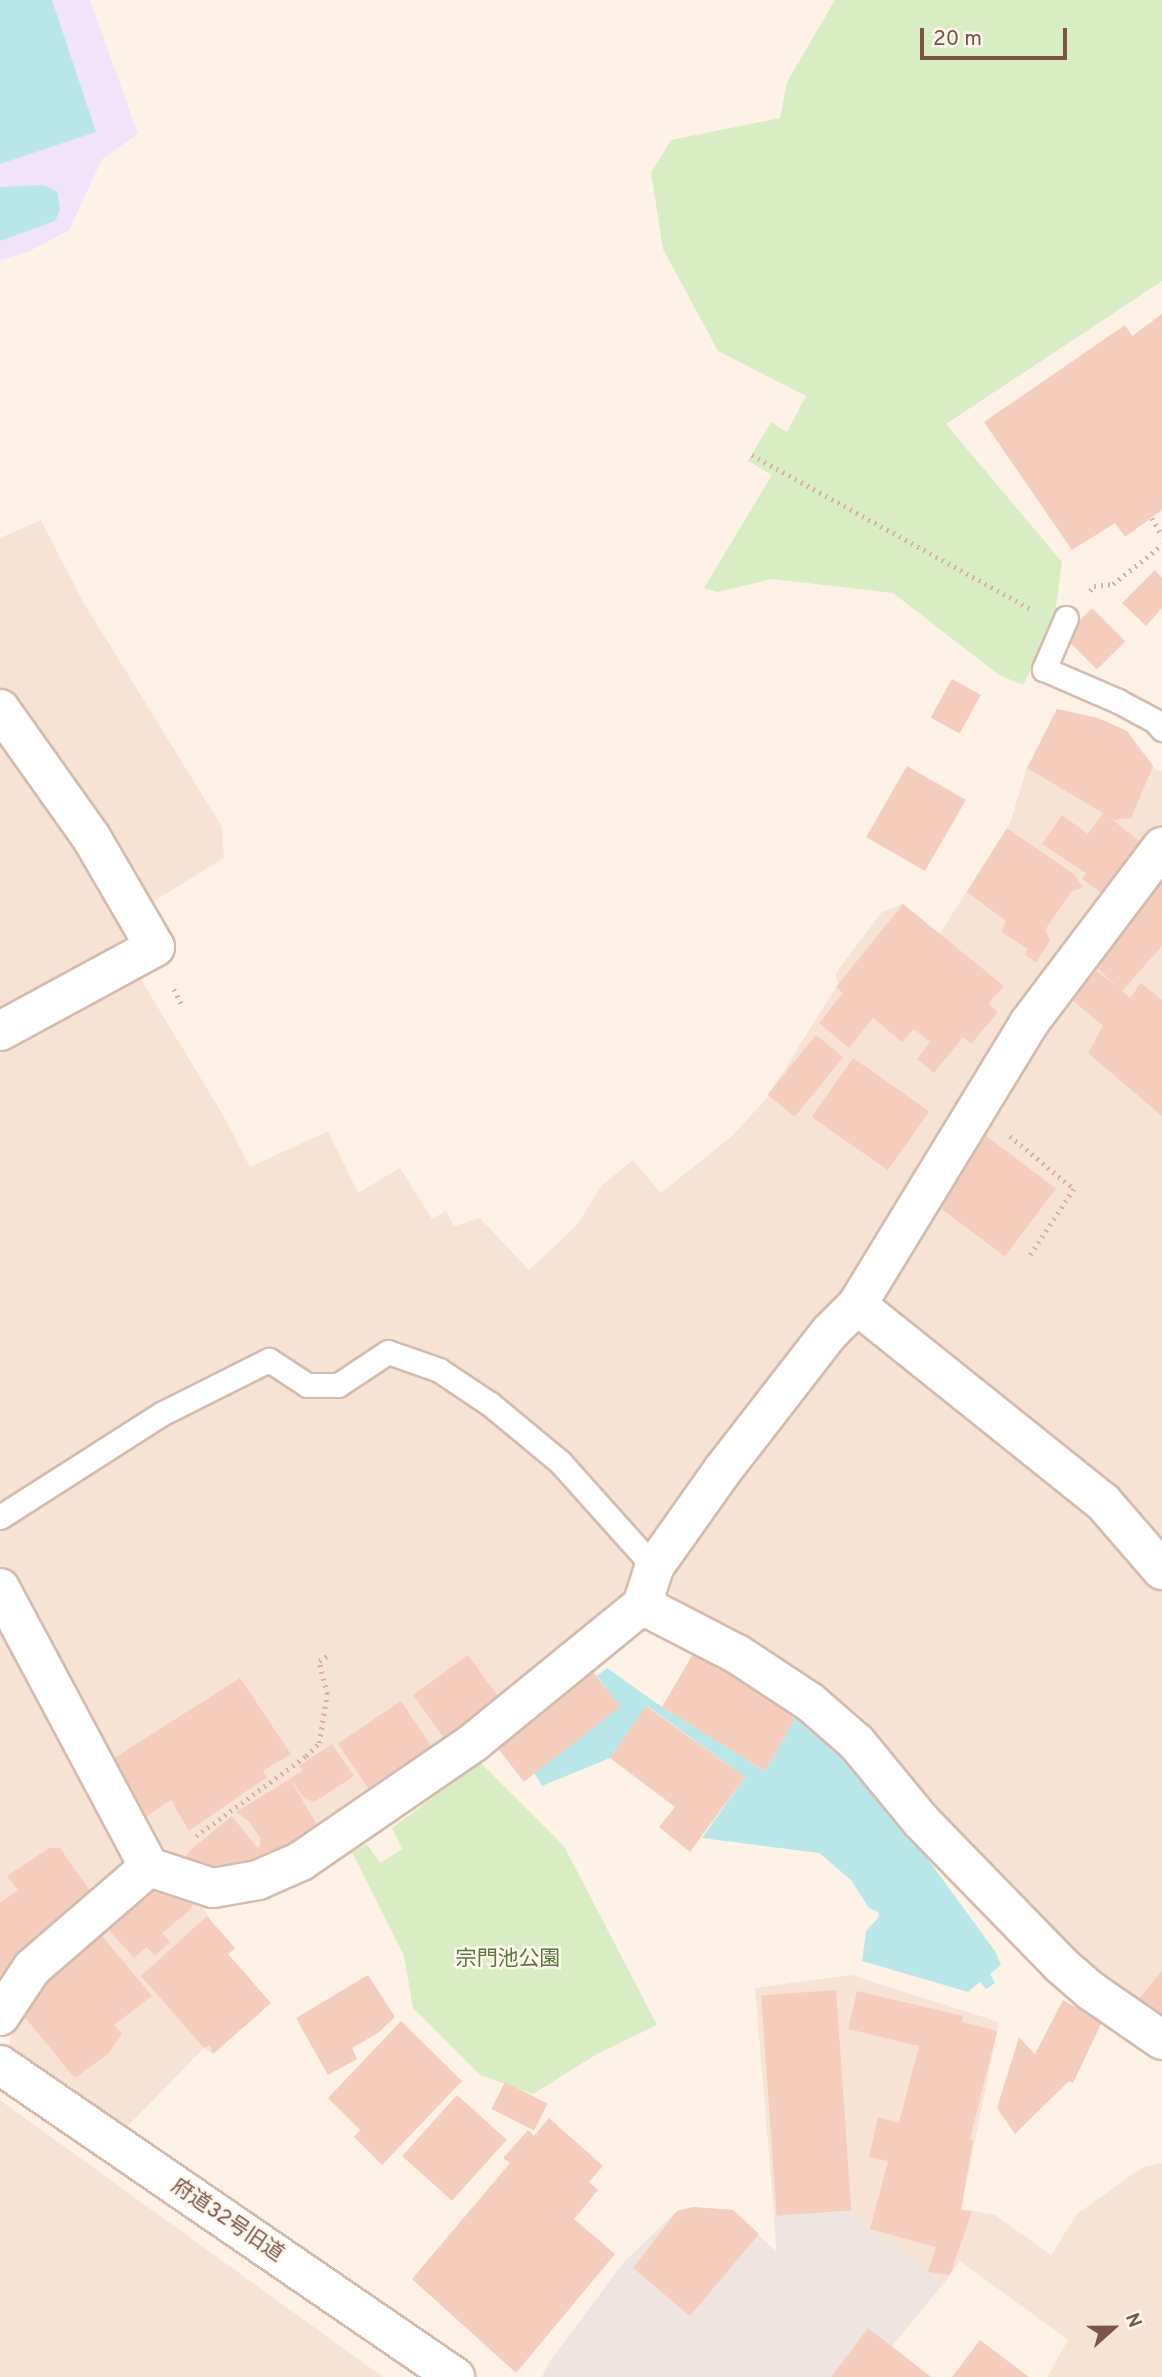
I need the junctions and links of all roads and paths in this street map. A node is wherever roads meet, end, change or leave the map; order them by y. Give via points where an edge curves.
1 (752, 455) dead end
2 (1152, 518) dead end
3 (1162, 535) edge
4 (1162, 545) edge
5 (1064, 623) junction
6 (0, 709) edge
7 (1162, 729) edge
8 (1162, 847) edge
9 (0, 1031) edge
10 (977, 1109) junction
11 (1030, 1256) dead end
12 (857, 1305) junction
13 (0, 1517) edge
14 (654, 1567) junction
15 (1162, 1570) edge
16 (0, 1588) edge
17 (642, 1605) junction
18 (330, 1654) dead end
19 (156, 1870) junction
20 (0, 2016) edge
21 (1162, 2040) edge
22 (0, 2064) edge
23 (455, 2377) edge

1 - 5 path
2 - 3 path
4 - 5 path via 1113,584 1094,586
5 - 7 lane via 1044,669 1118,701
6 - 9 street via 91,837 155,947
8 - 10 street via 1029,1023
10 - 11 path via 1074,1189
10 - 12 street
12 - 14 street via 830,1332 730,1460
12 - 15 street via 1103,1502
13 - 14 lane via 161,1414 269,1360 307,1385 338,1385 388,1352 439,1370 490,1404 560,1462
14 - 17 street
16 - 19 street
17 - 19 street via 474,1742 301,1861 258,1880 212,1888
17 - 21 street via 737,1654 810,1702 857,1743 922,1821 1061,1965
18 - 19 path via 319,1661 327,1694 319,1743
19 - 20 street via 32,1968
22 - 23 street, 府道32号旧道

